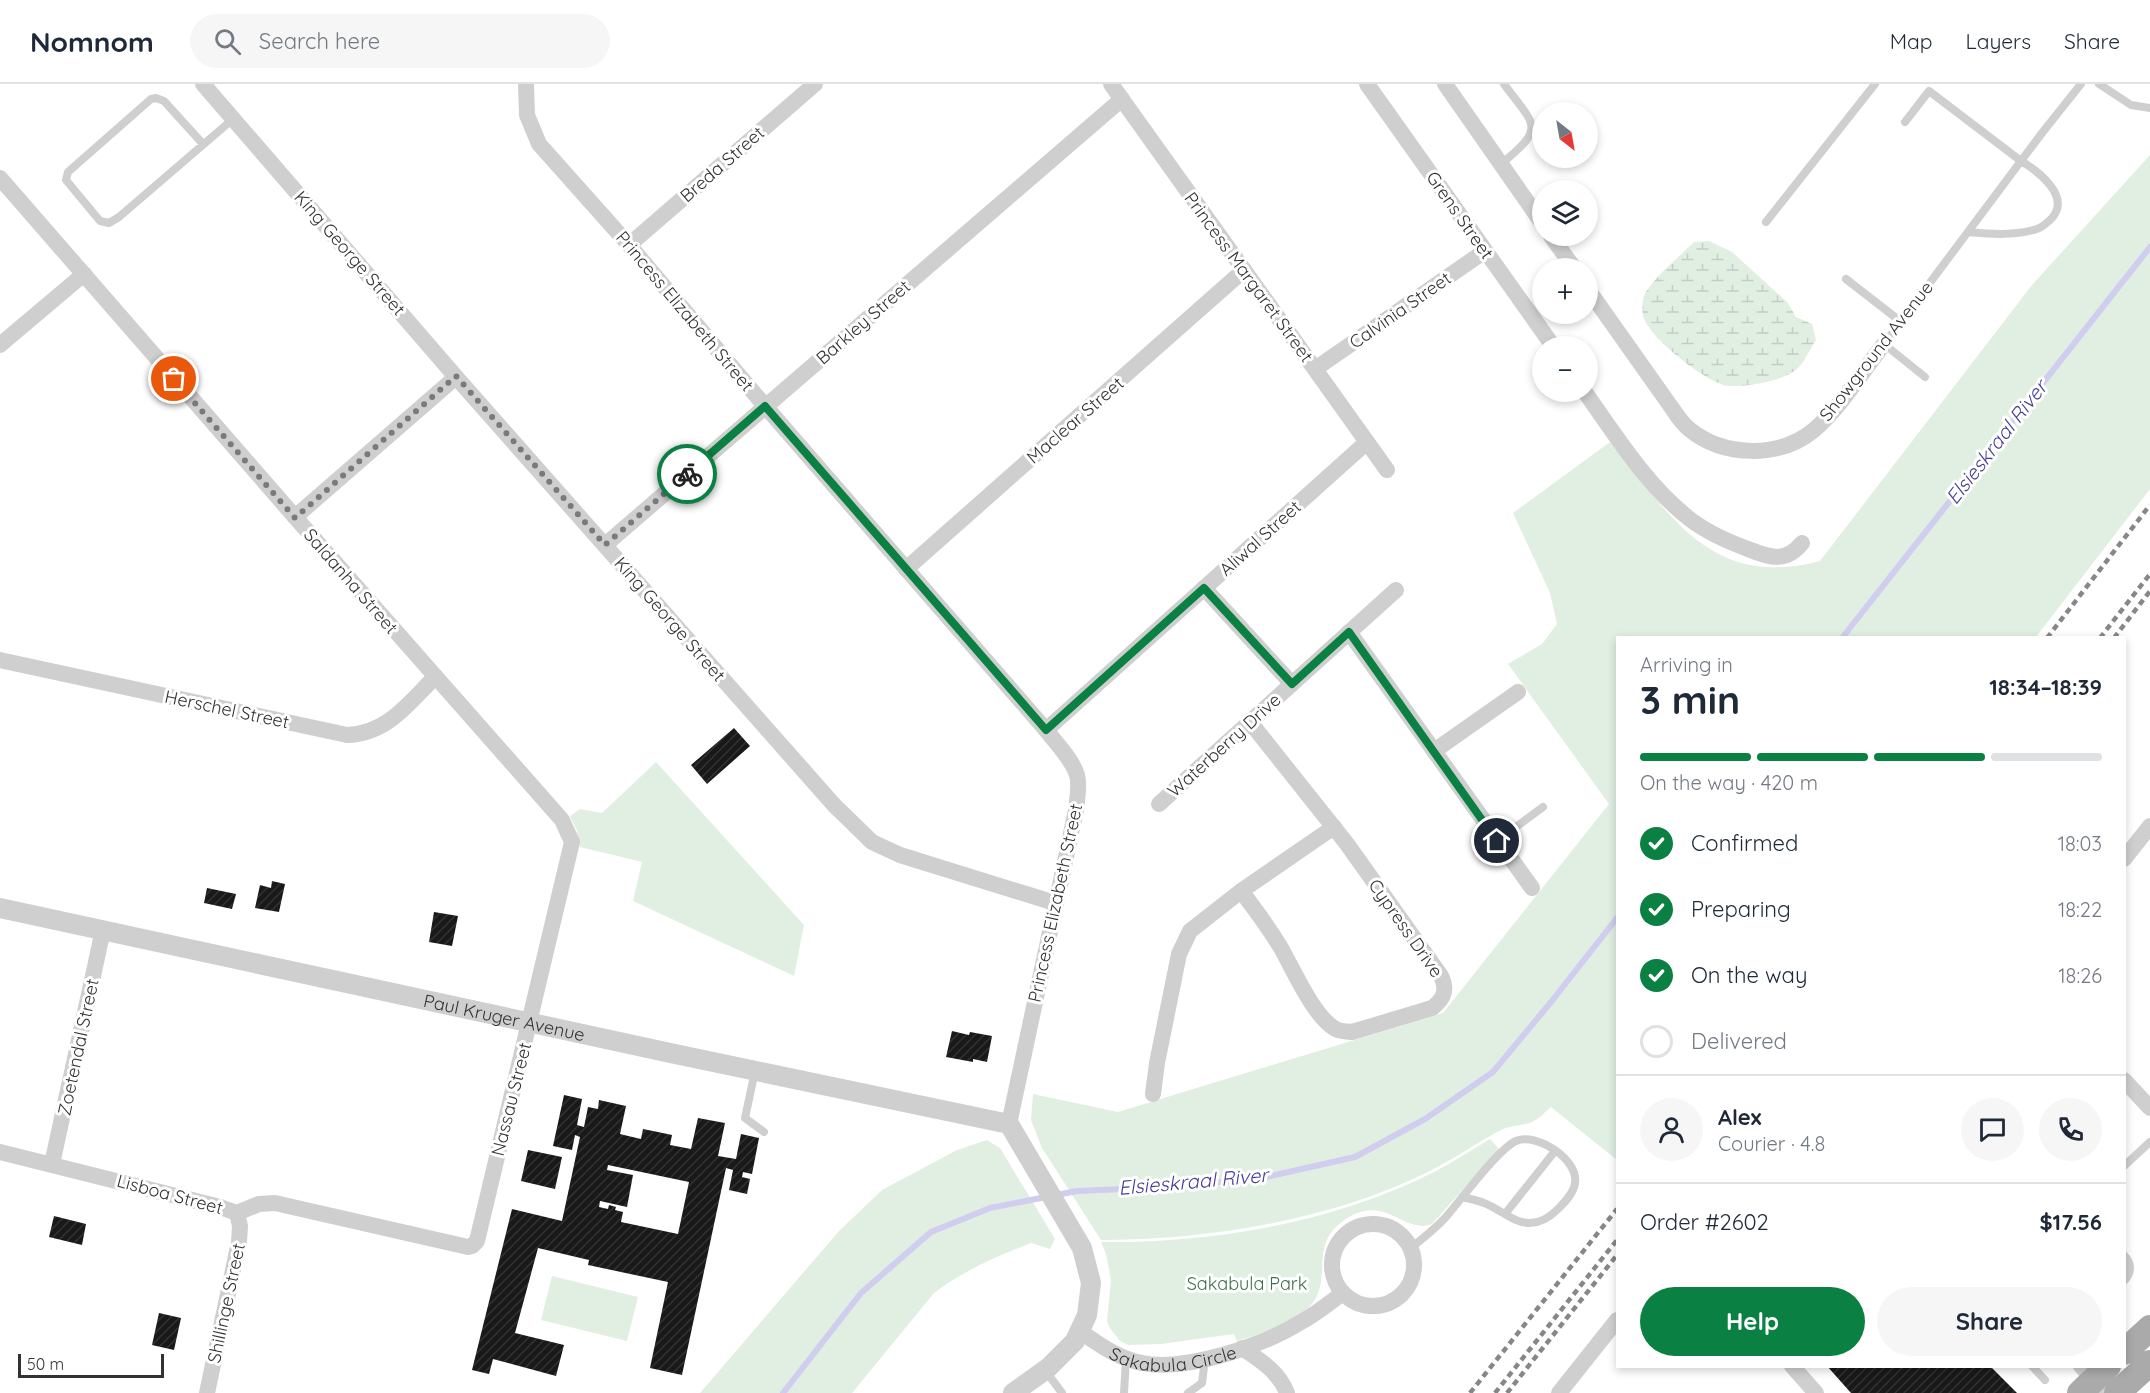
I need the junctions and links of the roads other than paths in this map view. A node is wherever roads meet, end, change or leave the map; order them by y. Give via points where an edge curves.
1 (203, 84) edge
2 (815, 84) edge
3 (1111, 84) edge
4 (1367, 84) edge
5 (1445, 84) edge
6 (1504, 84) edge
7 (1875, 84) edge
8 (2081, 84) edge
9 (2099, 84) edge
10 (525, 86) edge
11 (1122, 99) junction
12 (2150, 108) edge
13 (233, 119) junction
14 (1905, 122) dead end
15 (203, 144) junction
16 (2021, 161) junction
17 (1501, 164) junction
18 (0, 178) edge
19 (1532, 209) edge
20 (1766, 222) dead end
21 (1968, 232) junction
22 (628, 245) junction
23 (1485, 251) junction
24 (1245, 270) junction
25 (84, 274) junction
26 (1846, 279) dead end
27 (1598, 304) edge
28 (1900, 321) junction
29 (1546, 336) edge
30 (1884, 344) junction
31 (0, 345) edge
32 (1315, 369) junction
33 (456, 376) junction
34 (1925, 377) dead end
35 (1592, 402) edge
36 (765, 406) junction
37 (1367, 442) junction
38 (1387, 470) dead end
39 (295, 518) junction
40 (1802, 543) dead end
41 (605, 545) junction
42 (906, 569) junction
43 (1204, 588) junction
44 (1396, 590) dead end
45 (1349, 632) junction
46 (0, 660) edge
47 (435, 677) junction
48 (1292, 684) junction
49 (1518, 692) dead end
50 (1250, 722) junction
51 (1046, 730) junction
52 (1434, 752) junction
53 (1159, 804) dead end
54 (1543, 807) dead end
55 (562, 820) joint
56 (2150, 826) edge
57 (1334, 827) junction
58 (1497, 841) junction
59 (2126, 856) edge
60 (1532, 888) dead end
61 (1241, 891) junction
62 (1055, 903) junction
63 (0, 908) edge
64 (103, 930) junction
65 (530, 1023) junction
66 (755, 1071) junction
67 (2126, 1082) edge
68 (1153, 1094) dead end
69 (2150, 1108) edge
70 (1008, 1124) junction
71 (764, 1132) dead end
72 (2150, 1142) edge
73 (1555, 1151) junction
74 (0, 1152) edge
75 (52, 1164) junction
76 (2126, 1164) edge
77 (1462, 1197) junction
78 (237, 1213) junction
79 (1505, 1214) junction
80 (477, 1241) joint
81 (1412, 1248) junction
82 (2126, 1258) edge
83 (2126, 1278) edge
84 (1343, 1293) junction
85 (1616, 1321) edge
86 (2150, 1328) edge
87 (1081, 1332) junction
88 (1242, 1348) junction
89 (2126, 1350) edge
90 (1205, 1358) junction
91 (1126, 1359) junction
92 (2150, 1363) edge
93 (1794, 1368) edge
94 (2034, 1368) edge
95 (1045, 1370) junction
96 (2045, 1380) dead end
97 (207, 1393) edge
98 (1013, 1393) edge
99 (1062, 1393) edge
100 (1124, 1393) edge
101 (1188, 1393) edge
102 (1287, 1393) edge
103 (1559, 1393) edge
104 (1816, 1393) edge
105 (2117, 1393) edge

1 - 13 street, King George Street
2 - 22 street, Breda Street
3 - 11 street, Princess Margaret Street
4 - 23 street, Grens Street
5 - 17 street
6 - 17 lane via 1528,116 1532,132
7 - 20 lane
8 - 16 lane, Showground Avenue
9 - 12 lane via 2131,105
10 - 22 street, Princess Elizabeth Street via 527,116 539,144
11 - 24 street, Princess Margaret Street
11 - 36 street, Barkley Street
13 - 15 lane
13 - 33 street, King George Street
14 - 16 lane via 1929,91
15 - 15 lane via 164,101 156,98 69,172 66,180 100,221 110,223
16 - 21 lane, Showground Avenue
16 - 21 lane via 2050,184 2057,205 2055,215 2038,229
17 - 19 street
18 - 25 street, Saldanha Street
21 - 28 lane, Showground Avenue
22 - 36 street, Princess Elizabeth Street
23 - 29 street, Grens Street
23 - 32 street, Calvinia Street
24 - 32 street, Princess Margaret Street
24 - 42 street, Maclear Street
25 - 31 street
25 - 39 street, Saldanha Street
26 - 28 lane
27 - 30 street, Showground Avenue via 1689,429 1726,448 1745,451 1780,447 1804,437 1823,421
28 - 30 lane, Showground Avenue
30 - 34 lane
32 - 37 street, Princess Margaret Street
33 - 39 street
33 - 41 street, King George Street
35 - 40 street via 1620,444 1670,502 1692,521 1736,544 1778,557 1790,555
36 - 41 street, Barkley Street
36 - 42 street, Princess Elizabeth Street
37 - 38 street, Princess Margaret Street
37 - 43 street, Aliwal Street
39 - 47 street, Saldanha Street
41 - 62 street, King George Street via 867,838 900,855
42 - 51 street, Princess Elizabeth Street
43 - 48 street
43 - 51 street, Aliwal Street
44 - 45 street, Waterberry Drive
45 - 48 street, Waterberry Drive
45 - 52 street
46 - 47 street, Herschel Street via 347,735 362,735 386,724
47 - 55 street, Saldanha Street
48 - 50 street, Waterberry Drive
49 - 52 street
50 - 53 street, Waterberry Drive
50 - 57 street, Cypress Drive
51 - 62 street, Princess Elizabeth Street via 1077,775 1078,791
52 - 58 street
54 - 58 lane
55 - 65 street, Nassau Street via 572,848
56 - 59 street
57 - 61 street
57 - 61 street, Cypress Drive via 1444,982 1443,999 1432,1008 1352,1032 1332,1028
58 - 60 street
61 - 68 street via 1200,921 1183,942
62 - 70 street, Princess Elizabeth Street
63 - 64 street, Paul Kruger Avenue
64 - 65 street, Paul Kruger Avenue
64 - 75 street, Zoetendal Street
65 - 66 street, Paul Kruger Avenue
65 - 80 street, Nassau Street
66 - 70 street, Paul Kruger Avenue
66 - 71 lane via 745,1118
67 - 69 street
70 - 87 street via 1078,1240 1086,1260 1090,1304
72 - 76 lane
73 - 77 lane via 1534,1139 1517,1140
73 - 79 lane
73 - 79 lane via 1571,1166 1576,1179 1565,1201 1536,1223
74 - 75 street, Lisboa Street
75 - 78 street, Lisboa Street
77 - 79 lane
77 - 81 lane
78 - 80 street, Lisboa Street via 259,1204 275,1203 468,1246
78 - 97 street, Shillinge Street via 239,1242
81 - 84 street via 1413,1275 1398,1298 1385,1304 1362,1305
81 - 84 street via 1389,1226 1358,1226 1344,1235 1335,1248 1332,1263 1334,1279
82 - 83 lane via 2130,1266
84 - 88 street via 1282,1333
85 - 103 street
86 - 89 main road
87 - 91 street, Sakabula Circle
87 - 95 street
88 - 90 street, Sakabula Circle
88 - 102 street, Sakabula Circle via 1268,1365
90 - 91 street, Sakabula Circle via 1156,1365
90 - 101 lane via 1202,1383
91 - 100 lane
92 - 105 main road
93 - 104 street
94 - 96 lane
95 - 98 street
95 - 99 lane

